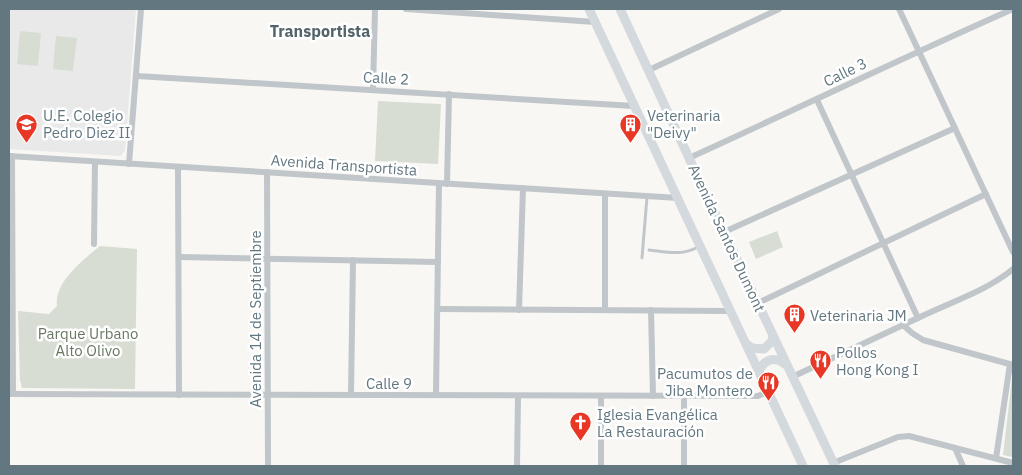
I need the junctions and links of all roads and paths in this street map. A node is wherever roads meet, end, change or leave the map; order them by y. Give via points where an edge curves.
1 (141, 9) edge
2 (376, 9) edge
3 (406, 9) edge
4 (589, 9) edge
5 (620, 9) edge
6 (777, 9) edge
7 (899, 9) edge
8 (1013, 9) edge
9 (595, 22) junction
10 (918, 51) junction
11 (649, 70) junction
12 (137, 76) junction
13 (373, 90) junction
14 (449, 94) junction
15 (817, 100) junction
16 (634, 106) junction
17 (955, 128) junction
18 (10, 156) edge
19 (689, 158) junction
20 (95, 162) junction
21 (129, 164) junction
22 (178, 167) junction
23 (266, 172) junction
24 (851, 174) junction
25 (443, 184) junction
26 (523, 188) junction
27 (605, 194) junction
28 (986, 194) junction
29 (647, 197) junction
30 (678, 198) junction
31 (724, 232) junction
32 (883, 243) junction
33 (94, 244) dead end
34 (701, 245) junction
35 (649, 250) dead end
36 (1013, 252) edge
37 (179, 257) junction
38 (267, 258) junction
39 (642, 258) dead end
40 (353, 260) junction
41 (438, 262) junction
42 (1013, 269) edge
43 (758, 303) junction
44 (438, 310) junction
45 (519, 310) junction
46 (605, 310) junction
47 (651, 310) junction
48 (731, 311) junction
49 (918, 318) junction
50 (903, 325) junction
51 (773, 335) junction
52 (748, 345) junction
53 (1012, 364) edge
54 (787, 365) junction
55 (759, 371) junction
56 (792, 377) junction
57 (769, 391) junction
58 (11, 394) edge
59 (179, 395) junction
60 (268, 395) junction
61 (351, 395) junction
62 (436, 396) junction
63 (518, 396) junction
64 (601, 396) junction
65 (653, 396) junction
66 (684, 396) junction
67 (955, 448) junction
68 (996, 458) junction
69 (1013, 463) edge
70 (834, 464) edge
71 (268, 466) edge
72 (517, 466) edge
73 (601, 466) edge
74 (684, 466) edge
75 (803, 466) edge
76 (963, 466) edge

1 - 12 street
2 - 13 street
3 - 9 street
4 - 9 main road, Avenida Santos Dumont
5 - 11 main road, Avenida Santos Dumont
6 - 11 street
7 - 10 street
8 - 10 street, Calle 3
9 - 16 main road, Avenida Santos Dumont
10 - 15 street, Calle 3
10 - 17 street
11 - 19 main road, Avenida Santos Dumont
12 - 13 street, Calle 2
12 - 21 street
13 - 14 street, Calle 2
14 - 16 street, Calle 2
14 - 25 street
15 - 19 street, Calle 3
15 - 24 street
16 - 30 main road, Avenida Santos Dumont
17 - 24 street
17 - 28 street
18 - 20 street, Avenida Transportista
18 - 58 street
19 - 31 main road, Avenida Santos Dumont
20 - 21 street, Avenida Transportista
20 - 33 street
21 - 22 street, Avenida Transportista
22 - 23 street, Avenida Transportista
22 - 37 street
23 - 25 street, Avenida Transportista
23 - 38 street, Avenida 14 de Septiembre
24 - 31 street
24 - 32 street
25 - 26 street, Avenida Transportista
25 - 41 street
26 - 27 street, Avenida Transportista
26 - 45 street
27 - 29 street, Avenida Transportista
27 - 46 street
28 - 32 street
28 - 36 street
29 - 30 street, Avenida Transportista
29 - 39 lane
30 - 34 main road, Avenida Santos Dumont
31 - 43 main road, Avenida Santos Dumont
32 - 43 street
32 - 49 street
34 - 35 lane via 677,254
34 - 48 main road, Avenida Santos Dumont
37 - 38 street
37 - 59 street
38 - 40 street
38 - 60 street, Avenida 14 de Septiembre
40 - 41 street
40 - 61 street
41 - 44 street
42 - 49 street via 981,290
43 - 51 main road, Avenida Santos Dumont
44 - 45 street
44 - 62 street
45 - 46 street
46 - 47 street
47 - 48 street
47 - 65 street
48 - 52 main road, Avenida Santos Dumont
49 - 50 street
50 - 53 street via 923,340
50 - 56 street
51 - 52 main road via 764,349
51 - 54 main road, Avenida Santos Dumont
52 - 55 main road, Avenida Santos Dumont
53 - 68 street
54 - 55 main road via 781,360 768,360
54 - 56 main road, Avenida Santos Dumont
55 - 57 main road, Avenida Santos Dumont
56 - 70 main road, Avenida Santos Dumont
57 - 66 street, Calle 9 via 758,396
57 - 75 main road, Avenida Santos Dumont
58 - 59 street, Calle 9
59 - 60 street, Calle 9
60 - 61 street, Calle 9
60 - 71 street, Avenida 14 de Septiembre
61 - 62 street, Calle 9
62 - 63 street, Calle 9
63 - 64 street, Calle 9
63 - 72 street
64 - 65 street, Calle 9
64 - 73 street
65 - 66 street, Calle 9
66 - 74 street
67 - 68 street
67 - 70 street via 909,436 898,437
67 - 76 street
68 - 69 street

